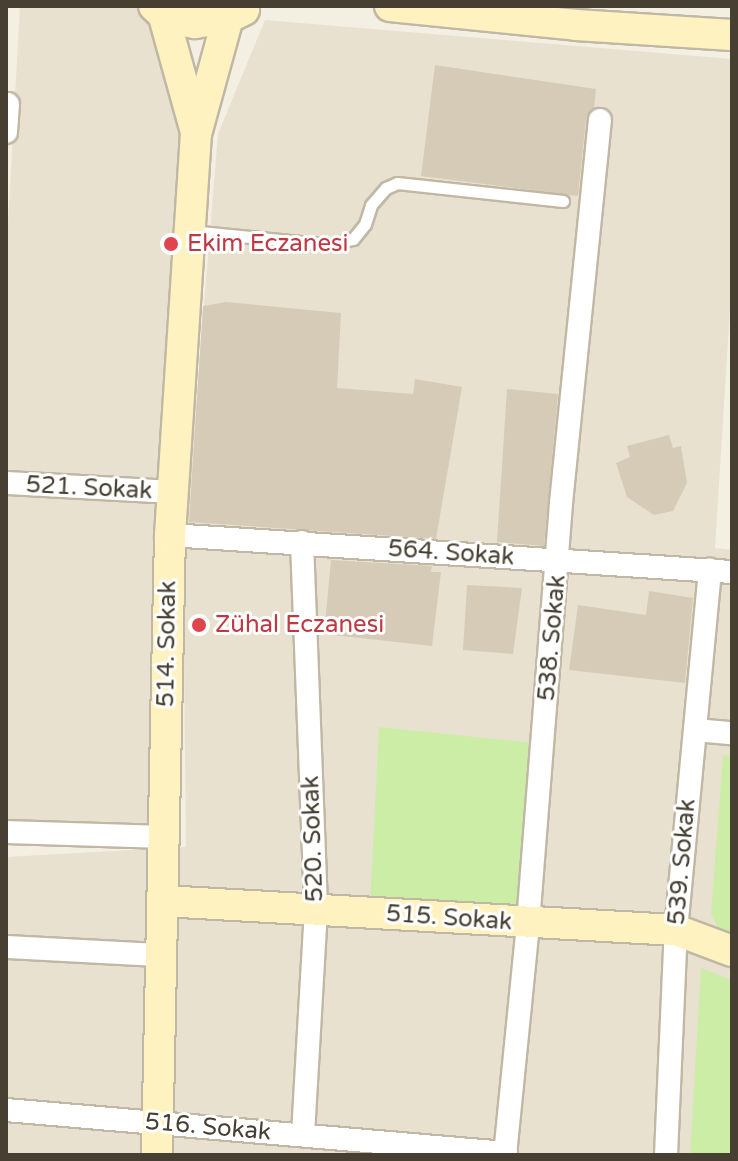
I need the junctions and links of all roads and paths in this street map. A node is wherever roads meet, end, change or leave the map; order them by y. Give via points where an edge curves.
1 (390, 6) edge
2 (160, 10) edge
3 (240, 10) edge
4 (732, 35) edge
5 (8, 104) edge
6 (600, 120) dead end
7 (6, 132) edge
8 (196, 134) junction
9 (563, 201) dead end
10 (190, 231) junction
11 (6, 483) edge
12 (172, 492) junction
13 (170, 535) junction
14 (302, 542) junction
15 (558, 561) junction
16 (721, 571) edge
17 (695, 730) junction
18 (732, 733) edge
19 (6, 832) edge
20 (162, 837) junction
21 (163, 901) junction
22 (316, 909) junction
23 (528, 923) junction
24 (676, 930) junction
25 (6, 947) edge
26 (732, 951) edge
27 (161, 955) junction
28 (6, 1110) edge
29 (157, 1123) junction
30 (303, 1135) junction
31 (506, 1154) edge
32 (157, 1155) edge
33 (666, 1155) edge

1 - 4 street
2 - 3 street via 195,23
2 - 8 street
3 - 8 street
5 - 7 street
6 - 15 street, 538. Sokak
8 - 10 street, 514. Sokak
9 - 10 lane via 397,183 371,205 353,239 330,245
10 - 12 street, 514. Sokak
11 - 12 street, 521. Sokak
12 - 13 street, 514. Sokak
13 - 14 street, 564. Sokak
13 - 20 street, 514. Sokak
14 - 15 street, 564. Sokak
14 - 22 street, 520. Sokak
15 - 16 street, 564. Sokak
15 - 23 street, 538. Sokak
16 - 17 street, 539. Sokak
17 - 18 street
17 - 24 street, 539. Sokak
19 - 20 street
20 - 21 street, 514. Sokak
21 - 22 street, 515. Sokak
21 - 27 street, 514. Sokak
22 - 23 street, 515. Sokak
22 - 30 street, 520. Sokak
23 - 24 street, 515. Sokak
23 - 31 street, 538. Sokak
24 - 26 street, 515. Sokak
24 - 33 street, 539. Sokak
25 - 27 street
27 - 29 street, 514. Sokak
28 - 29 street, 516. Sokak
29 - 30 street, 516. Sokak
29 - 32 street, 514. Sokak
30 - 31 street, 516. Sokak

